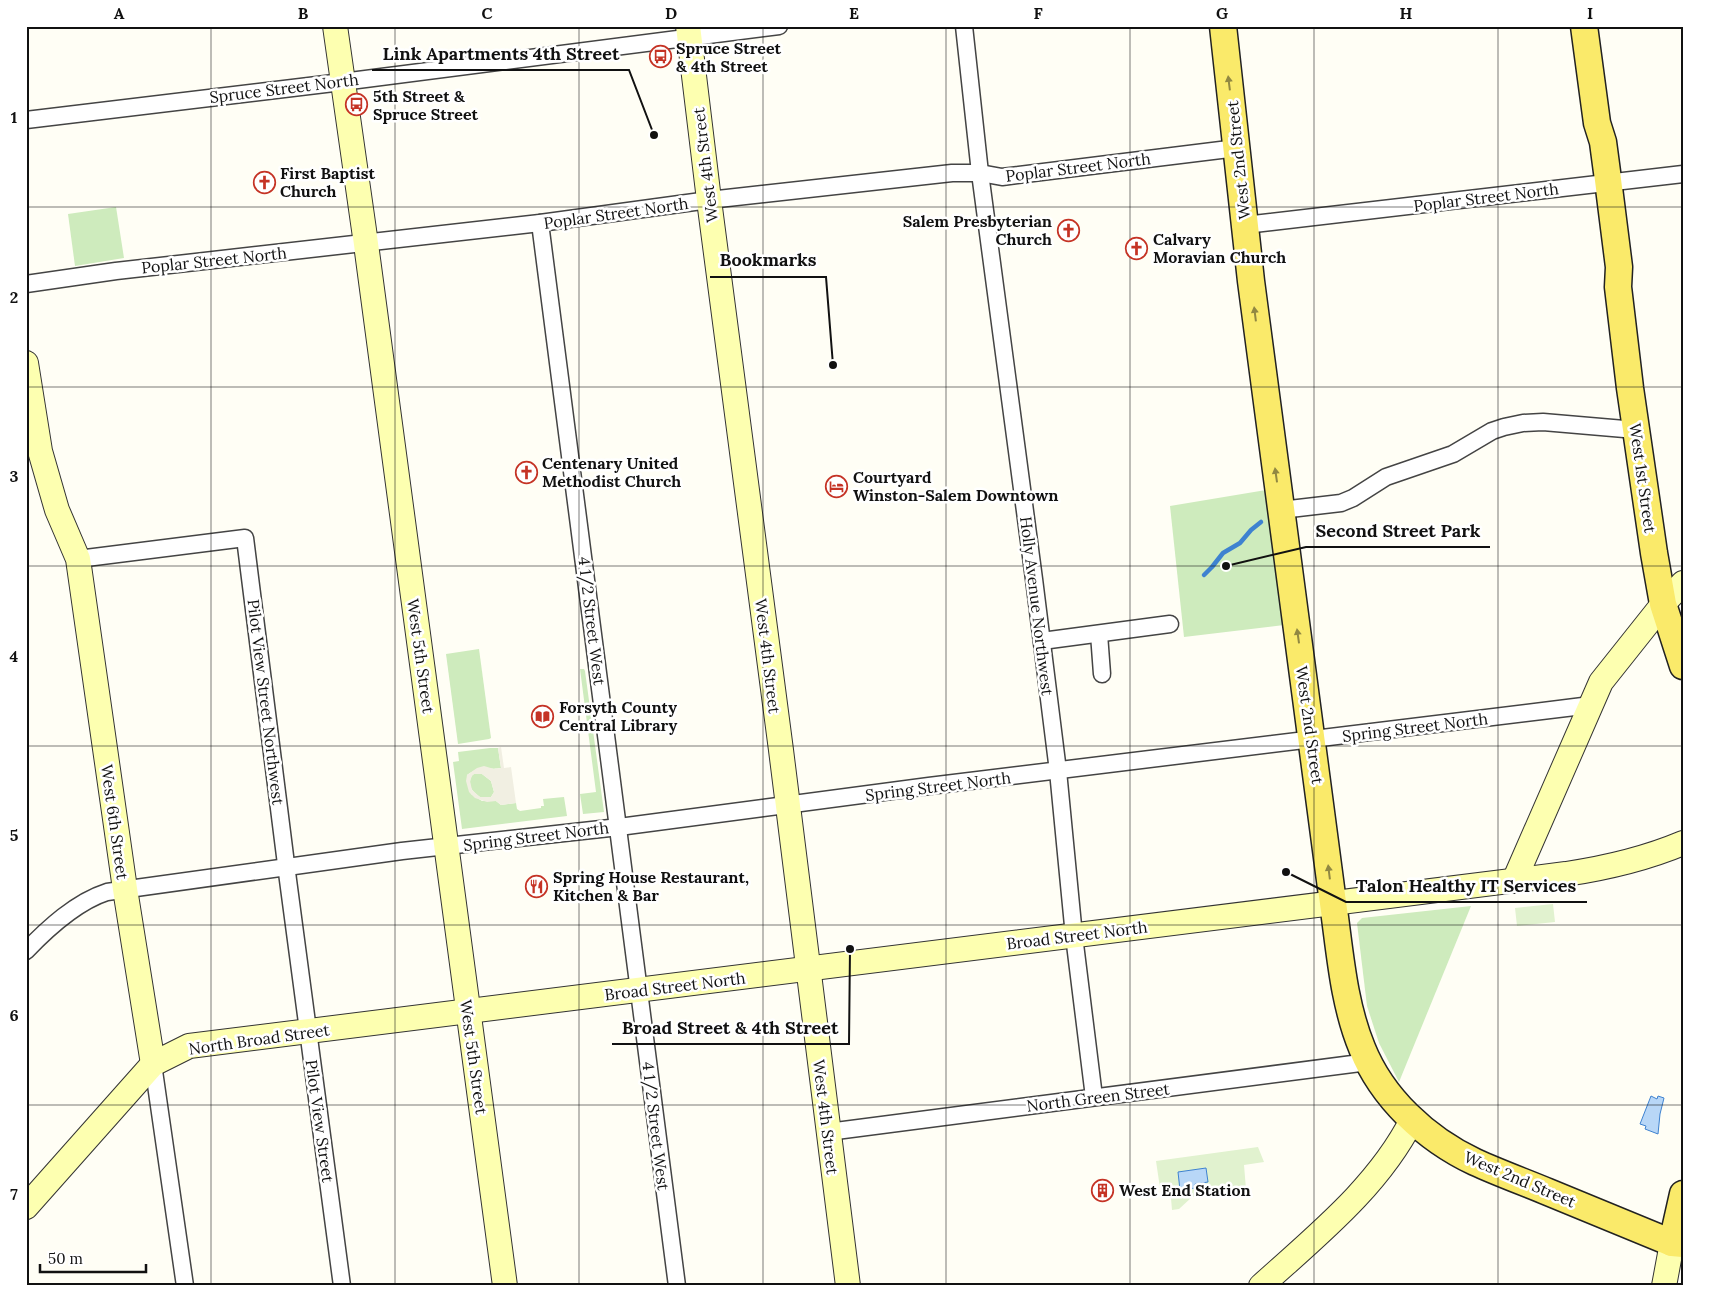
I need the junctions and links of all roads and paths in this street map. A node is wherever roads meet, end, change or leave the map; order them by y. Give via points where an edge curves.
1 (335, 26) edge
2 (780, 26) edge
3 (964, 26) edge
4 (1223, 26) edge
5 (1584, 26) edge
6 (689, 31) edge
7 (342, 82) junction
8 (26, 120) edge
9 (1237, 148) junction
10 (980, 173) junction
11 (1683, 174) edge
12 (1604, 183) junction
13 (709, 200) junction
14 (540, 223) junction
15 (1245, 225) junction
16 (366, 244) junction
17 (26, 284) edge
18 (26, 363) edge
19 (1636, 430) junction
20 (1281, 510) junction
21 (78, 559) junction
22 (1683, 583) edge
23 (1663, 604) junction
24 (1170, 624) dead end
25 (1099, 634) junction
26 (1042, 641) junction
27 (1683, 666) edge
28 (1102, 674) dead end
29 (1591, 705) junction
30 (1312, 740) junction
31 (1058, 770) junction
32 (788, 805) junction
33 (619, 826) junction
34 (1683, 844) edge
35 (447, 846) junction
36 (286, 867) junction
37 (1514, 881) junction
38 (125, 889) junction
39 (1333, 903) junction
40 (1074, 936) junction
41 (26, 951) edge
42 (807, 969) junction
43 (638, 990) junction
44 (468, 1012) junction
45 (308, 1032) junction
46 (1368, 1062) junction
47 (153, 1064) junction
48 (1094, 1097) junction
49 (1412, 1120) junction
50 (828, 1132) junction
51 (1683, 1194) edge
52 (26, 1207) edge
53 (1679, 1247) edge
54 (185, 1286) edge
55 (342, 1286) edge
56 (505, 1286) edge
57 (677, 1286) edge
58 (848, 1286) edge
59 (1261, 1286) edge
60 (1664, 1286) edge

1 - 7 main road, West 5th Street
2 - 6 street, Spruce Street North
3 - 10 street, Holly Avenue Northwest
9 -> 4 main road, West 2nd Street
5 - 12 main road, West 1st Street via 1597,123 1603,142
6 - 7 street, Spruce Street North
6 - 13 main road, West 4th Street
7 - 8 street, Spruce Street North
7 - 16 main road, West 5th Street
9 - 10 street, Poplar Street North via 1002,176
9 - 15 main road, West 2nd Street
10 - 13 street, Poplar Street North via 952,173
10 - 26 street, Holly Avenue Northwest
11 - 12 street, Poplar Street North
12 - 15 street, Poplar Street North
12 - 19 main road, West 1st Street via 1619,267 1618,287
13 - 14 street, Poplar Street North
13 - 32 main road, West 4th Street
14 - 16 street, Poplar Street North
14 - 33 street, 4 1/2 Street West
20 -> 15 main road, West 2nd Street
16 - 17 street, Poplar Street North
16 - 35 main road, West 5th Street
18 - 21 main road, West 6th Street via 40,451 57,510
19 - 20 street via 1543,422 1504,427 1453,454 1386,477 1341,503
19 - 23 main road, West 1st Street
30 -> 20 main road, West 2nd Street
21 - 36 street, Pilot View Street Northwest via 246,538
21 - 38 main road, West 6th Street
22 - 23 main road
23 - 27 main road, West 1st Street
23 - 29 main road via 1601,682
24 - 25 street
25 - 26 street
25 - 28 street
26 - 31 street, Holly Avenue Northwest
29 - 30 street, Spring Street North
29 - 37 main road
30 - 31 street, Spring Street North
39 -> 30 main road, West 2nd Street
31 - 32 street, Spring Street North
31 - 40 street, Holly Avenue Northwest
32 - 33 street, Spring Street North
32 - 42 main road, West 4th Street
33 - 35 street, Spring Street North
33 - 43 street, 4 1/2 Street West
34 - 37 main road, Broad Street North via 1617,865
35 - 36 street, Spring Street North
35 - 44 main road, West 5th Street
36 - 38 street, Spring Street North
36 - 45 street, Pilot View Street
37 - 39 main road, Broad Street North
38 - 41 street, Spring Street North via 95,896
38 - 47 main road, West 6th Street
39 - 40 main road, Broad Street North
39 - 46 main road, West 2nd Street via 1348,1000
40 - 42 main road, Broad Street North
40 - 48 street, Holly Avenue Northwest
42 - 43 main road, Broad Street North
42 - 50 main road, West 4th Street
43 - 44 main road, Broad Street North
43 - 57 street, 4 1/2 Street West
44 - 45 main road, North Broad Street
44 - 56 main road, West 5th Street
45 - 47 main road, North Broad Street via 189,1046
45 - 55 street, Pilot View Street
46 - 48 street, North Green Street
46 - 49 main road, West 2nd Street via 1388,1093
47 - 52 main road, North Broad Street
47 - 54 street, West 6th Street
48 - 50 street, North Green Street
49 - 53 main road, West 2nd Street via 1473,1161
49 - 59 main road via 1402,1141 1360,1194
50 - 58 main road, West 4th Street
51 - 53 main road
53 - 60 main road

